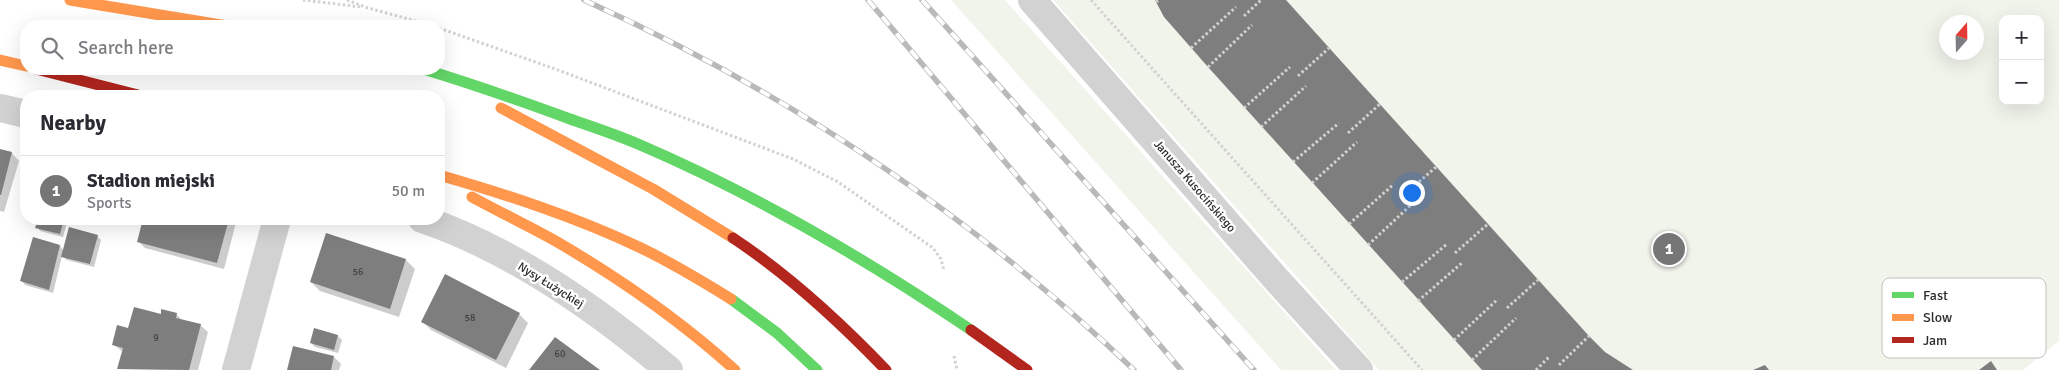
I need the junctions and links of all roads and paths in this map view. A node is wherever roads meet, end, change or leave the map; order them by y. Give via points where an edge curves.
1 (70, 0) edge
2 (303, 0) edge
3 (347, 0) edge
4 (1032, 0) edge
5 (1091, 0) edge
6 (1261, 0) edge
7 (368, 8) junction
8 (1236, 8) dead end
9 (1244, 16) dead end
10 (191, 20) edge
11 (413, 20) edge
12 (1252, 25) dead end
13 (445, 30) edge
14 (1191, 48) dead end
15 (1329, 48) dead end
16 (0, 60) edge
17 (20, 65) edge
18 (1290, 67) dead end
19 (1208, 68) dead end
20 (60, 75) edge
21 (444, 75) edge
22 (445, 75) edge
23 (1298, 76) dead end
24 (1306, 86) dead end
25 (118, 90) edge
26 (1380, 104) dead end
27 (0, 108) edge
28 (1244, 108) dead end
29 (20, 113) edge
30 (1339, 122) dead end
31 (1261, 127) dead end
32 (1348, 133) dead end
33 (1357, 142) dead end
34 (1293, 162) dead end
35 (1436, 167) dead end
36 (445, 177) edge
37 (445, 183) edge
38 (1312, 183) dead end
39 (1394, 184) dead end
40 (1404, 195) dead end
41 (1412, 204) dead end
42 (1348, 224) dead end
43 (1488, 224) dead end
44 (275, 225) edge
45 (439, 225) edge
46 (1447, 244) dead end
47 (1368, 245) dead end
48 (1455, 253) dead end
49 (1463, 262) dead end
50 (944, 271) dead end
51 (1538, 280) dead end
52 (1402, 282) dead end
53 (1498, 299) dead end
54 (1418, 301) dead end
55 (1506, 308) dead end
56 (1516, 318) dead end
57 (1589, 336) dead end
58 (1454, 340) dead end
59 (1550, 356) dead end
60 (1472, 360) dead end
61 (1559, 365) dead end
62 (236, 370) edge
63 (669, 370) edge
64 (735, 370) edge
65 (817, 370) edge
66 (886, 370) edge
67 (1027, 370) edge
68 (1359, 370) edge
69 (1422, 370) edge
70 (1536, 370) edge

1 - 10 main road
2 - 7 path
3 - 7 path
4 - 68 street, Janusza Kusocińskiego
5 - 69 path
6 - 9 path
7 - 11 path
8 - 14 path
12 - 19 path
13 - 50 path via 812,167 933,248
15 - 23 path
16 - 17 main road
18 - 28 path
20 - 25 main road
21 - 66 main road via 681,206 740,243 796,285 859,341
22 - 67 main road via 636,143 736,190 807,226 911,288
24 - 31 path
26 - 32 path
27 - 29 street
30 - 34 path
33 - 38 path
35 - 40 path
36 - 65 main road via 547,208 667,260 762,321
37 - 64 main road via 571,250 626,284
39 - 42 path
41 - 47 path
43 - 48 path
44 - 62 street
45 - 63 street, Nysy Łużyckiej via 533,272 602,317
46 - 52 path
49 - 54 path
51 - 55 path
53 - 58 path
56 - 60 path
57 - 61 path
59 - 70 path

